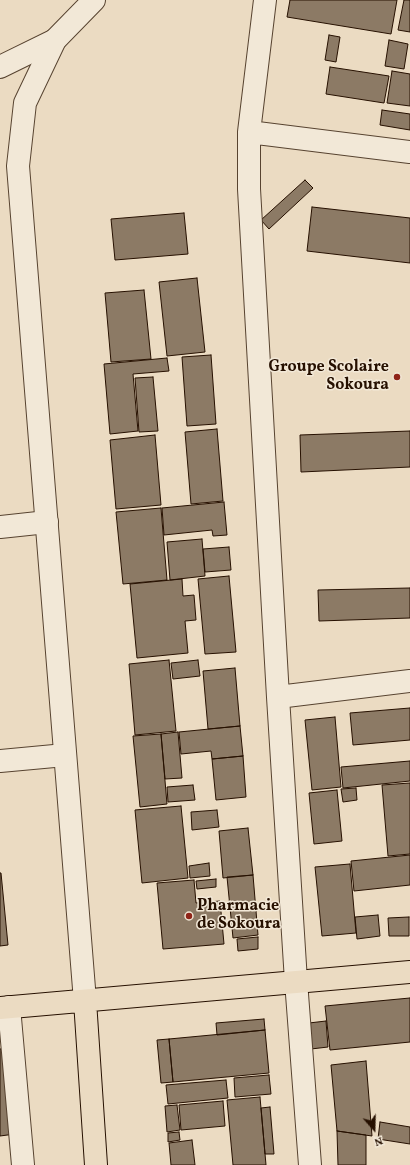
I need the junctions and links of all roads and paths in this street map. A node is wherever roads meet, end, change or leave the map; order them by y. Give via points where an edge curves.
1 (94, 0) edge
2 (265, 0) edge
3 (55, 40) junction
4 (0, 67) edge
5 (249, 132) junction
6 (410, 152) edge
7 (47, 522) junction
8 (0, 527) edge
9 (410, 681) edge
10 (278, 697) junction
11 (65, 755) junction
12 (0, 761) edge
13 (410, 972) edge
14 (296, 981) junction
15 (85, 1001) junction
16 (4, 1008) edge
17 (23, 1165) edge
18 (96, 1165) edge
19 (310, 1165) edge

1 - 3 street
2 - 5 street
3 - 4 street
3 - 7 street via 25,103 18,166
5 - 6 street
5 - 10 street via 250,197
7 - 8 street
7 - 11 street
9 - 10 street
10 - 14 street
11 - 12 street
11 - 15 street
13 - 14 main road
14 - 15 main road
14 - 19 street
15 - 16 main road
15 - 18 main road
16 - 17 street

